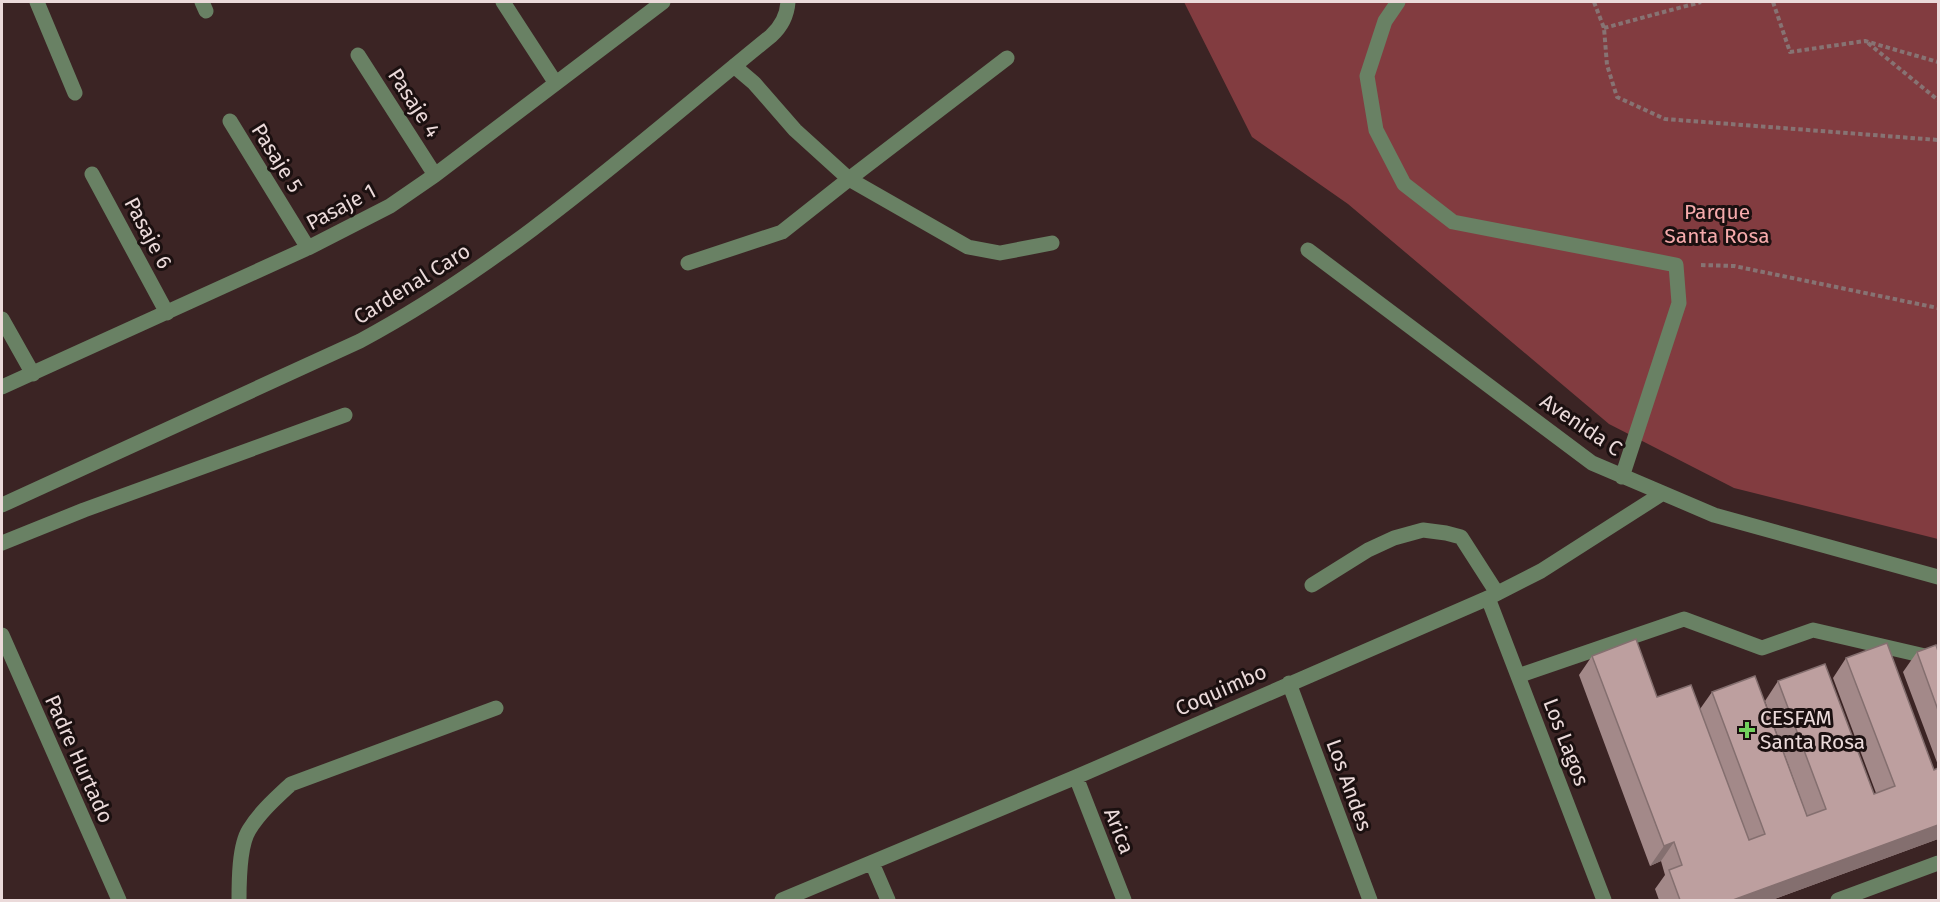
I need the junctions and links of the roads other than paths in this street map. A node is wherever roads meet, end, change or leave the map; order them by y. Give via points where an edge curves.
1 (37, 2) edge
2 (503, 2) edge
3 (661, 2) edge
4 (1398, 2) edge
5 (788, 6) edge
6 (358, 55) dead end
7 (1007, 58) dead end
8 (734, 66) junction
9 (555, 82) junction
10 (75, 93) dead end
11 (230, 120) dead end
12 (92, 174) dead end
13 (435, 175) junction
14 (849, 179) junction
15 (1052, 243) dead end
16 (308, 248) junction
17 (1308, 250) dead end
18 (688, 264) dead end
19 (167, 313) junction
20 (2, 319) edge
21 (33, 374) junction
22 (2, 387) edge
23 (345, 415) dead end
24 (1622, 477) junction
25 (1663, 493) junction
26 (2, 505) edge
27 (2, 543) edge
28 (1938, 577) edge
29 (1312, 585) dead end
30 (1492, 596) junction
31 (2, 635) edge
32 (1938, 659) edge
33 (1518, 676) junction
34 (1289, 683) junction
35 (496, 708) dead end
36 (1076, 777) junction
37 (872, 863) junction
38 (1938, 863) edge
39 (119, 900) edge
40 (239, 900) edge
41 (782, 900) edge
42 (888, 900) edge
43 (1124, 900) edge
44 (1370, 900) edge
45 (1604, 900) edge
46 (1838, 900) edge

1 - 10 street
2 - 9 street
3 - 9 street, Pasaje 1
4 - 24 street via 1385,21 1366,76 1376,130 1404,184 1453,222 1676,265 1679,303
5 - 8 street, Cardenal Caro via 778,29
6 - 13 street, Pasaje 4
7 - 14 street
8 - 14 street
8 - 26 street, Cardenal Caro via 553,214 399,320
9 - 13 street, Pasaje 1
11 - 16 street, Pasaje 5
12 - 19 street, Pasaje 6
13 - 16 street, Pasaje 1 via 390,206
14 - 15 street via 968,247 1000,253
14 - 18 street via 782,232
16 - 19 street, Pasaje 1
17 - 24 street, Avenida C via 1592,463
19 - 21 street, Pasaje 1
20 - 21 street
21 - 22 street, Pasaje 1
23 - 27 street
24 - 25 street, Avenida C
25 - 28 street, Avenida C via 1714,515
25 - 30 street, Coquimbo via 1541,571
29 - 30 street, Los Lagos via 1368,550 1423,530 1461,537
30 - 33 street, Los Lagos
30 - 34 street, Coquimbo
31 - 39 street, Padre Hurtado
32 - 33 street via 1813,630 1762,648 1684,619
33 - 45 street, Los Lagos
34 - 36 street, Coquimbo
34 - 44 street, Los Andes
35 - 40 street via 291,784 248,831 240,868
36 - 37 street, Coquimbo
36 - 43 street, Arica
37 - 41 street, Coquimbo
37 - 42 street
38 - 46 street

